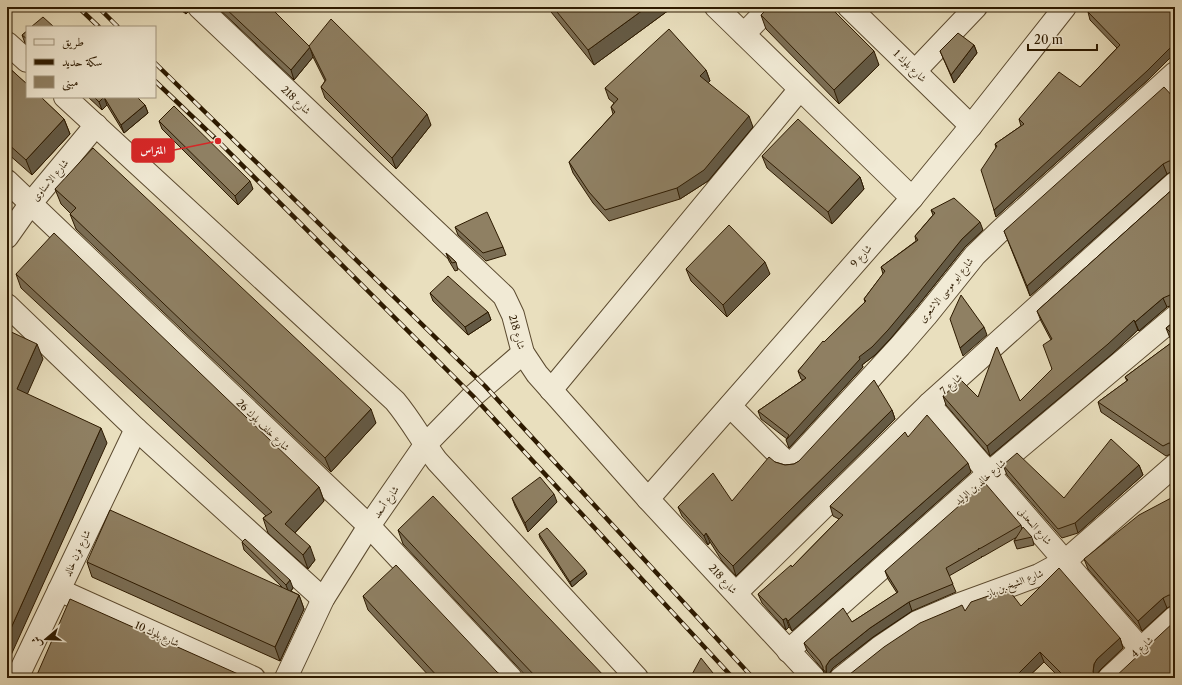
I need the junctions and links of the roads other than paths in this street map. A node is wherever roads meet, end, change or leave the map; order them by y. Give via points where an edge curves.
1 (198, 7) edge
2 (716, 7) edge
3 (770, 7) edge
4 (849, 7) edge
5 (976, 7) edge
6 (1057, 10) edge
7 (744, 34) junction
8 (7, 43) edge
9 (26, 61) edge
10 (915, 71) junction
11 (1174, 75) edge
12 (800, 89) junction
13 (66, 98) edge
14 (96, 125) junction
15 (971, 126) junction
16 (7, 181) edge
17 (1175, 183) edge
18 (912, 198) junction
19 (31, 203) junction
20 (7, 237) edge
21 (7, 305) edge
22 (1175, 317) edge
23 (523, 353) junction
24 (551, 390) junction
25 (929, 404) junction
26 (730, 406) junction
27 (136, 429) junction
28 (425, 445) junction
29 (1175, 465) edge
30 (989, 473) junction
31 (648, 499) junction
32 (369, 526) junction
33 (1065, 561) junction
34 (59, 590) junction
35 (736, 593) junction
36 (323, 599) junction
37 (1175, 617) edge
38 (1140, 648) junction
39 (788, 651) junction
40 (24, 676) edge
41 (254, 678) edge
42 (286, 678) edge
43 (510, 678) edge
44 (637, 678) edge
45 (814, 678) edge
46 (841, 678) edge
47 (1109, 678) edge

1 - 23 street, شارع 218 via 504,296 514,314
2 - 7 street
3 - 7 street
4 - 10 street, شارع بلوك 1
5 - 10 street
6 - 15 street, شارع 9
7 - 12 street
8 - 9 street
10 - 15 street, شارع بلوك 1
11 - 26 street, شارع ابو موسى الاشعرى via 975,255 900,346 796,459 791,462 782,458
12 - 18 street
12 - 24 street
13 - 14 street
14 - 19 street, شارع الاسناوى
14 - 28 street via 395,402 418,431
15 - 18 street, شارع 9
16 - 19 street, شارع خلف بلوك 26
17 - 25 street, شارع 7
18 - 26 street, شارع 9
19 - 20 street, شارع الاسناوى
19 - 32 street, شارع خلف بلوك 26
21 - 27 street
22 - 30 street, شارع خالد بن الوليد
23 - 24 street, شارع 218
23 - 28 street, شارع أسعد via 473,396
24 - 31 street, شارع 218
25 - 30 street, شارع السعدنى
25 - 35 street, شارع 7
26 - 31 street, شارع 9
27 - 34 street, شارع فرن خالد
27 - 36 street
28 - 32 street, شارع أسعد
28 - 44 street
29 - 33 street, شارع الشيخ بن باز
30 - 33 street, شارع السعدنى
30 - 39 street, شارع خالد بن الوليد
31 - 35 street, شارع 218
32 - 36 street, شارع أسعد
32 - 43 street, شارع خلف بلوك 26
33 - 38 street, شارع السعدنى
33 - 46 street, شارع الشيخ بن باز via 1039,575 917,622
34 - 40 street, شارع فرن خالد
34 - 41 street, شارع بلوك 10
35 - 39 street, شارع 218
36 - 42 street, شارع أسعد
37 - 38 street, شارع 4
38 - 47 street, شارع 4
39 - 45 street, شارع 218

